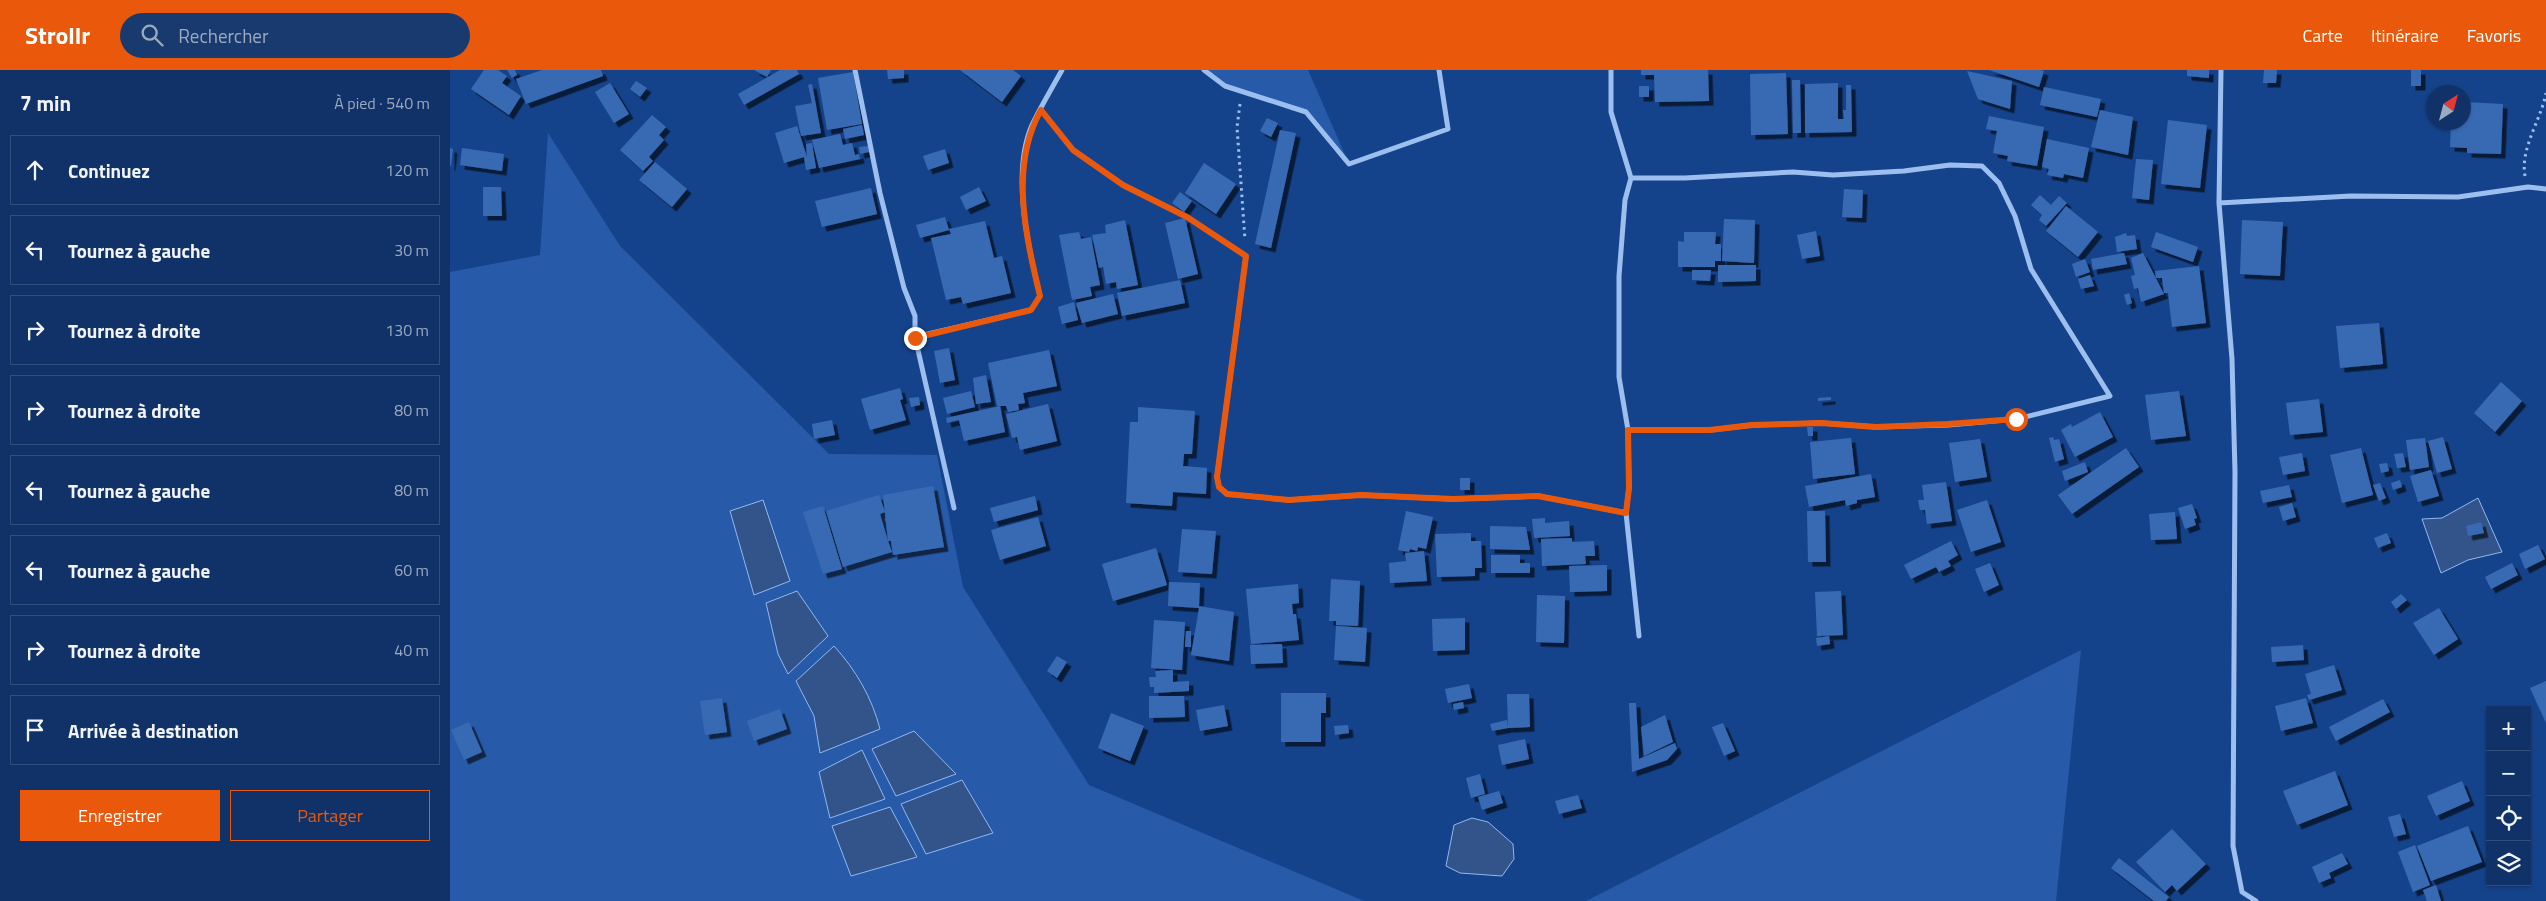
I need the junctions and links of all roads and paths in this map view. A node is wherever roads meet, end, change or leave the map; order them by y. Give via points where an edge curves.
1 (855, 70) edge
2 (1062, 70) edge
3 (1204, 70) edge
4 (1439, 70) edge
5 (1611, 70) edge
6 (2221, 70) edge
7 (1242, 91) junction
8 (2546, 93) edge
9 (1041, 110) junction
10 (1630, 178) junction
11 (2528, 187) junction
12 (2546, 189) edge
13 (2219, 203) junction
14 (1246, 256) junction
15 (915, 338) junction
16 (1628, 430) junction
17 (954, 508) dead end
18 (1626, 513) junction
19 (1639, 636) dead end
20 (2256, 901) edge

1 - 15 street via 880,193 904,288 915,316
2 - 9 street
3 - 7 street via 1225,86
4 - 7 street via 1448,129 1349,164 1306,112
5 - 10 street via 1612,112
6 - 13 street
7 - 14 path via 1237,127
8 - 11 path via 2524,166
9 - 14 street via 1073,150 1087,160 1123,185 1187,217
9 - 15 street via 1032,125 1022,168 1025,219 1040,296 1038,303 1031,310
10 - 16 street via 1625,200 1619,276 1619,377
10 - 16 street via 1793,172 1833,174 1950,165 1982,166 1999,183 2015,216 2032,268 2110,396 2016,419 1948,424 1876,427 1821,423 1710,430
11 - 12 street
11 - 13 street via 2458,197 2351,196
13 - 20 street via 2232,359 2235,472 2233,846 2242,892
14 - 18 street via 1217,477 1219,487 1227,494 1289,500 1361,495 1453,499 1538,496
15 - 17 street
16 - 18 street
18 - 19 street

